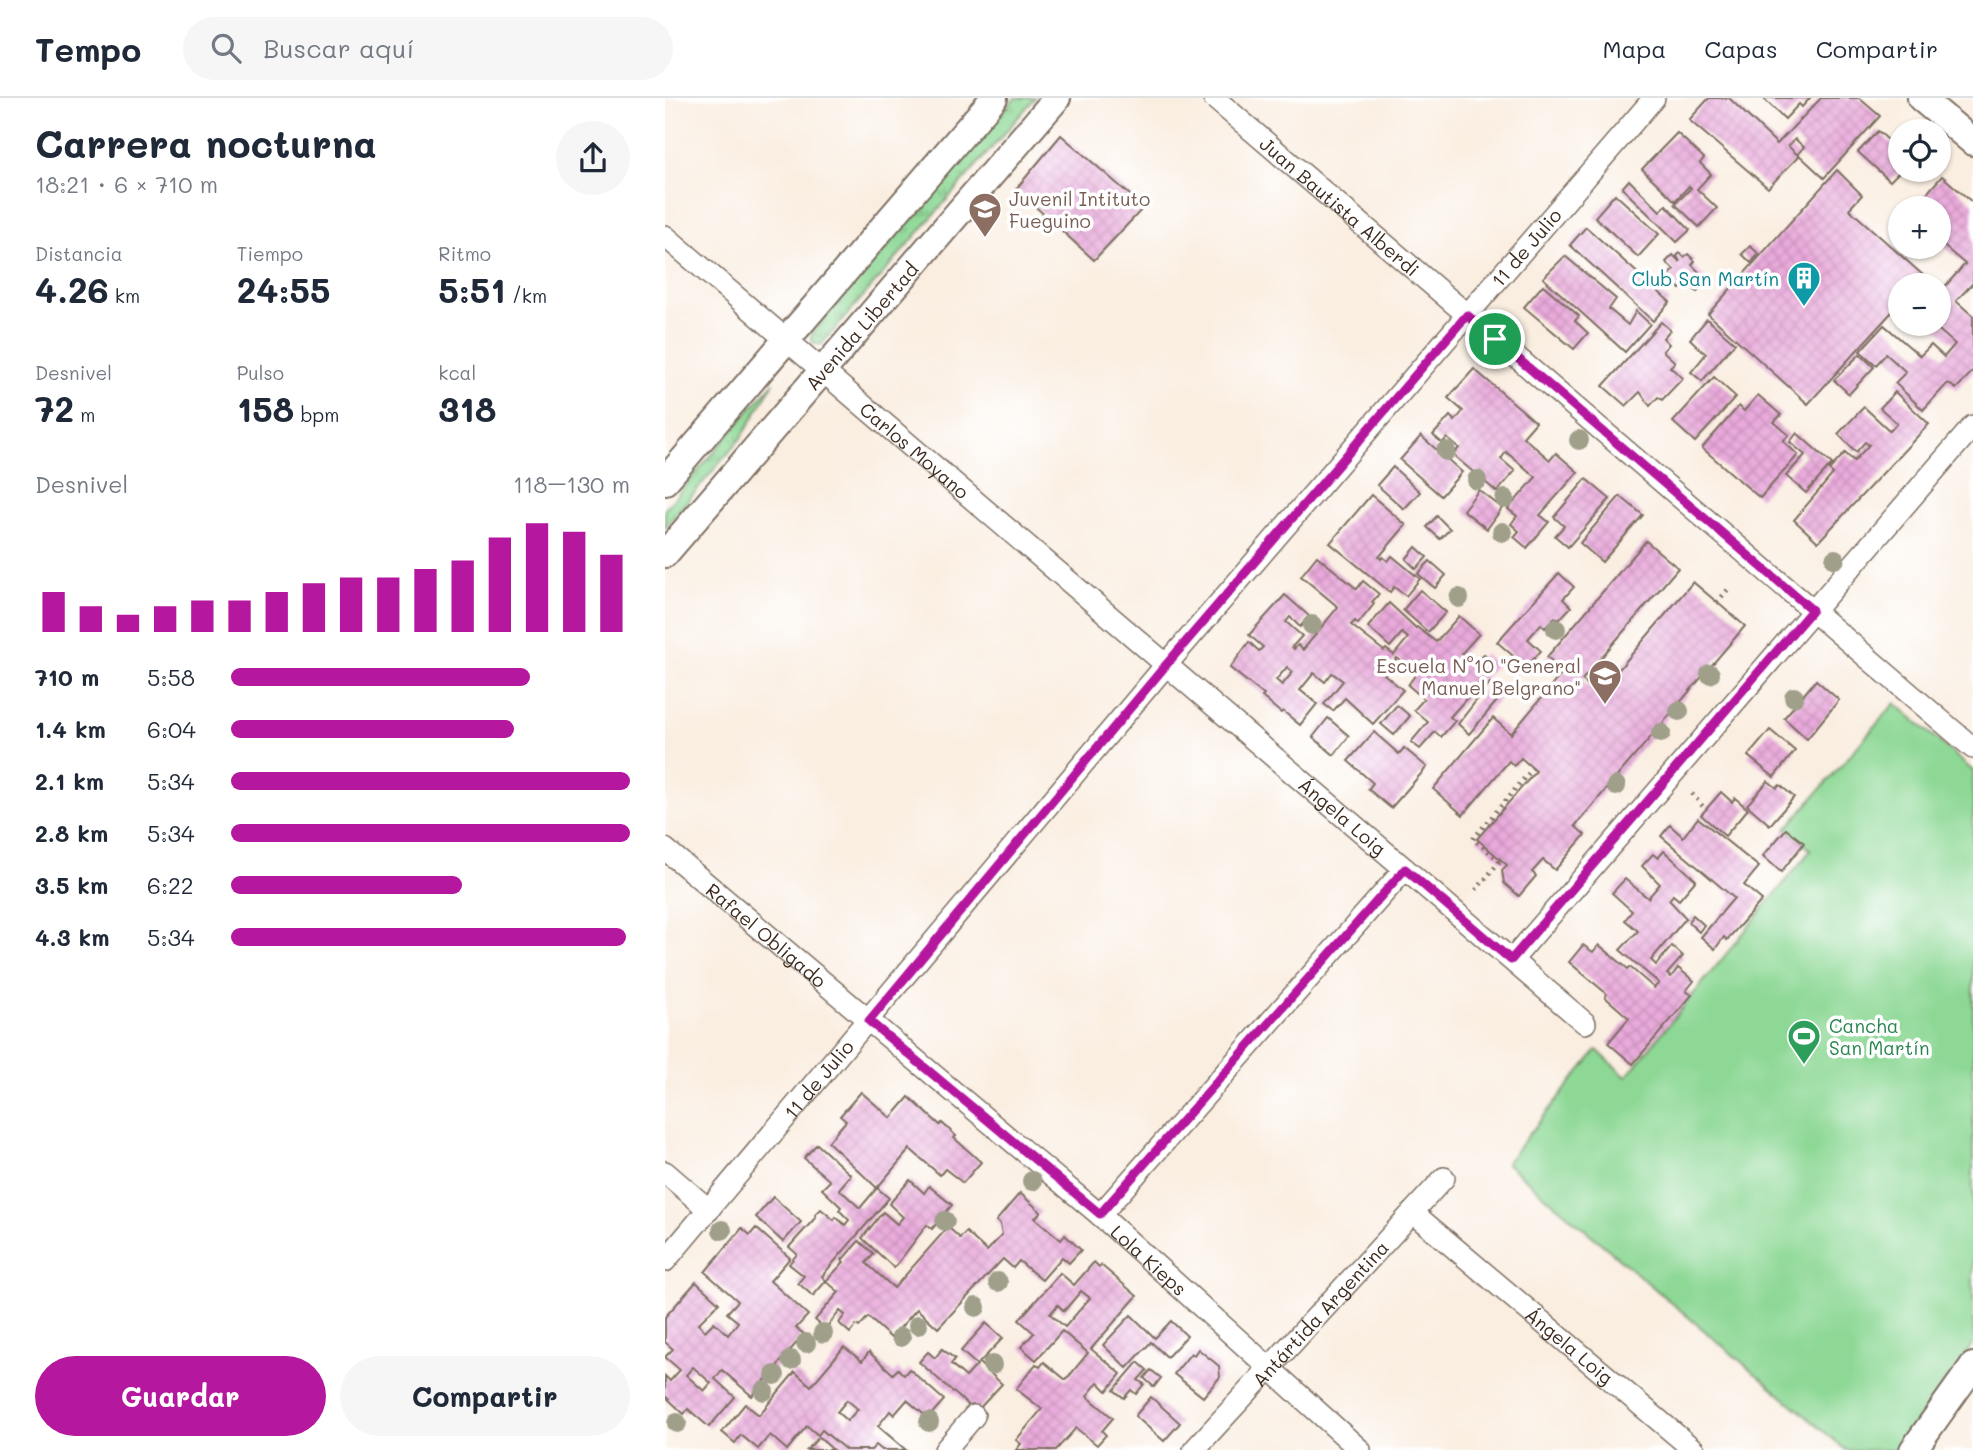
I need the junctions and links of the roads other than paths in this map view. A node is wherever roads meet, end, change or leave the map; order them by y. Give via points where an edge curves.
1 (994, 98) edge
2 (1057, 98) edge
3 (1213, 98) edge
4 (1654, 98) edge
5 (1921, 98) edge
6 (1973, 142) edge
7 (665, 236) edge
8 (1467, 315) junction
9 (786, 340) junction
10 (823, 371) junction
11 (1973, 426) edge
12 (665, 481) edge
13 (665, 554) edge
14 (1812, 610) junction
15 (1166, 665) junction
16 (1973, 747) edge
17 (665, 849) edge
18 (1405, 869) junction
19 (1511, 960) junction
20 (869, 1021) junction
21 (1585, 1023) dead end
22 (665, 1172) edge
23 (1444, 1178) dead end
24 (709, 1210) junction
25 (1413, 1213) junction
26 (1100, 1214) junction
27 (665, 1262) edge
28 (1973, 1366) edge
29 (1271, 1368) junction
30 (974, 1416) dead end
31 (945, 1450) edge
32 (1194, 1450) edge
33 (1360, 1450) edge
34 (1694, 1450) edge
35 (1913, 1450) edge

1 - 9 street
2 - 10 street, Avenida Libertad
3 - 8 street, Juan Bautista Alberdi
4 - 8 street, 11 de Julio
5 - 6 street
7 - 9 street, Carlos Moyano
8 - 14 street, Juan Bautista Alberdi
8 - 15 street, 11 de Julio
9 - 10 street, Carlos Moyano
9 - 12 street
10 - 13 street, Avenida Libertad
10 - 15 street, Carlos Moyano
11 - 14 street
14 - 16 street, Juan Bautista Alberdi
14 - 19 street
15 - 18 street, Ángela Loig
15 - 20 street, 11 de Julio
17 - 20 street, Rafael Obligado
18 - 19 street, Ángela Loig
18 - 26 street
19 - 21 street, Ángela Loig
20 - 24 street, 11 de Julio
20 - 26 street, Lola Kieps
22 - 24 street
23 - 25 street, Antártida Argentina
24 - 27 street, 11 de Julio
25 - 29 street, Antártida Argentina
25 - 34 street, Ángela Loig
26 - 29 street, Lola Kieps
28 - 35 street
29 - 32 street, Antártida Argentina
29 - 33 street, Lola Kieps
30 - 31 street

